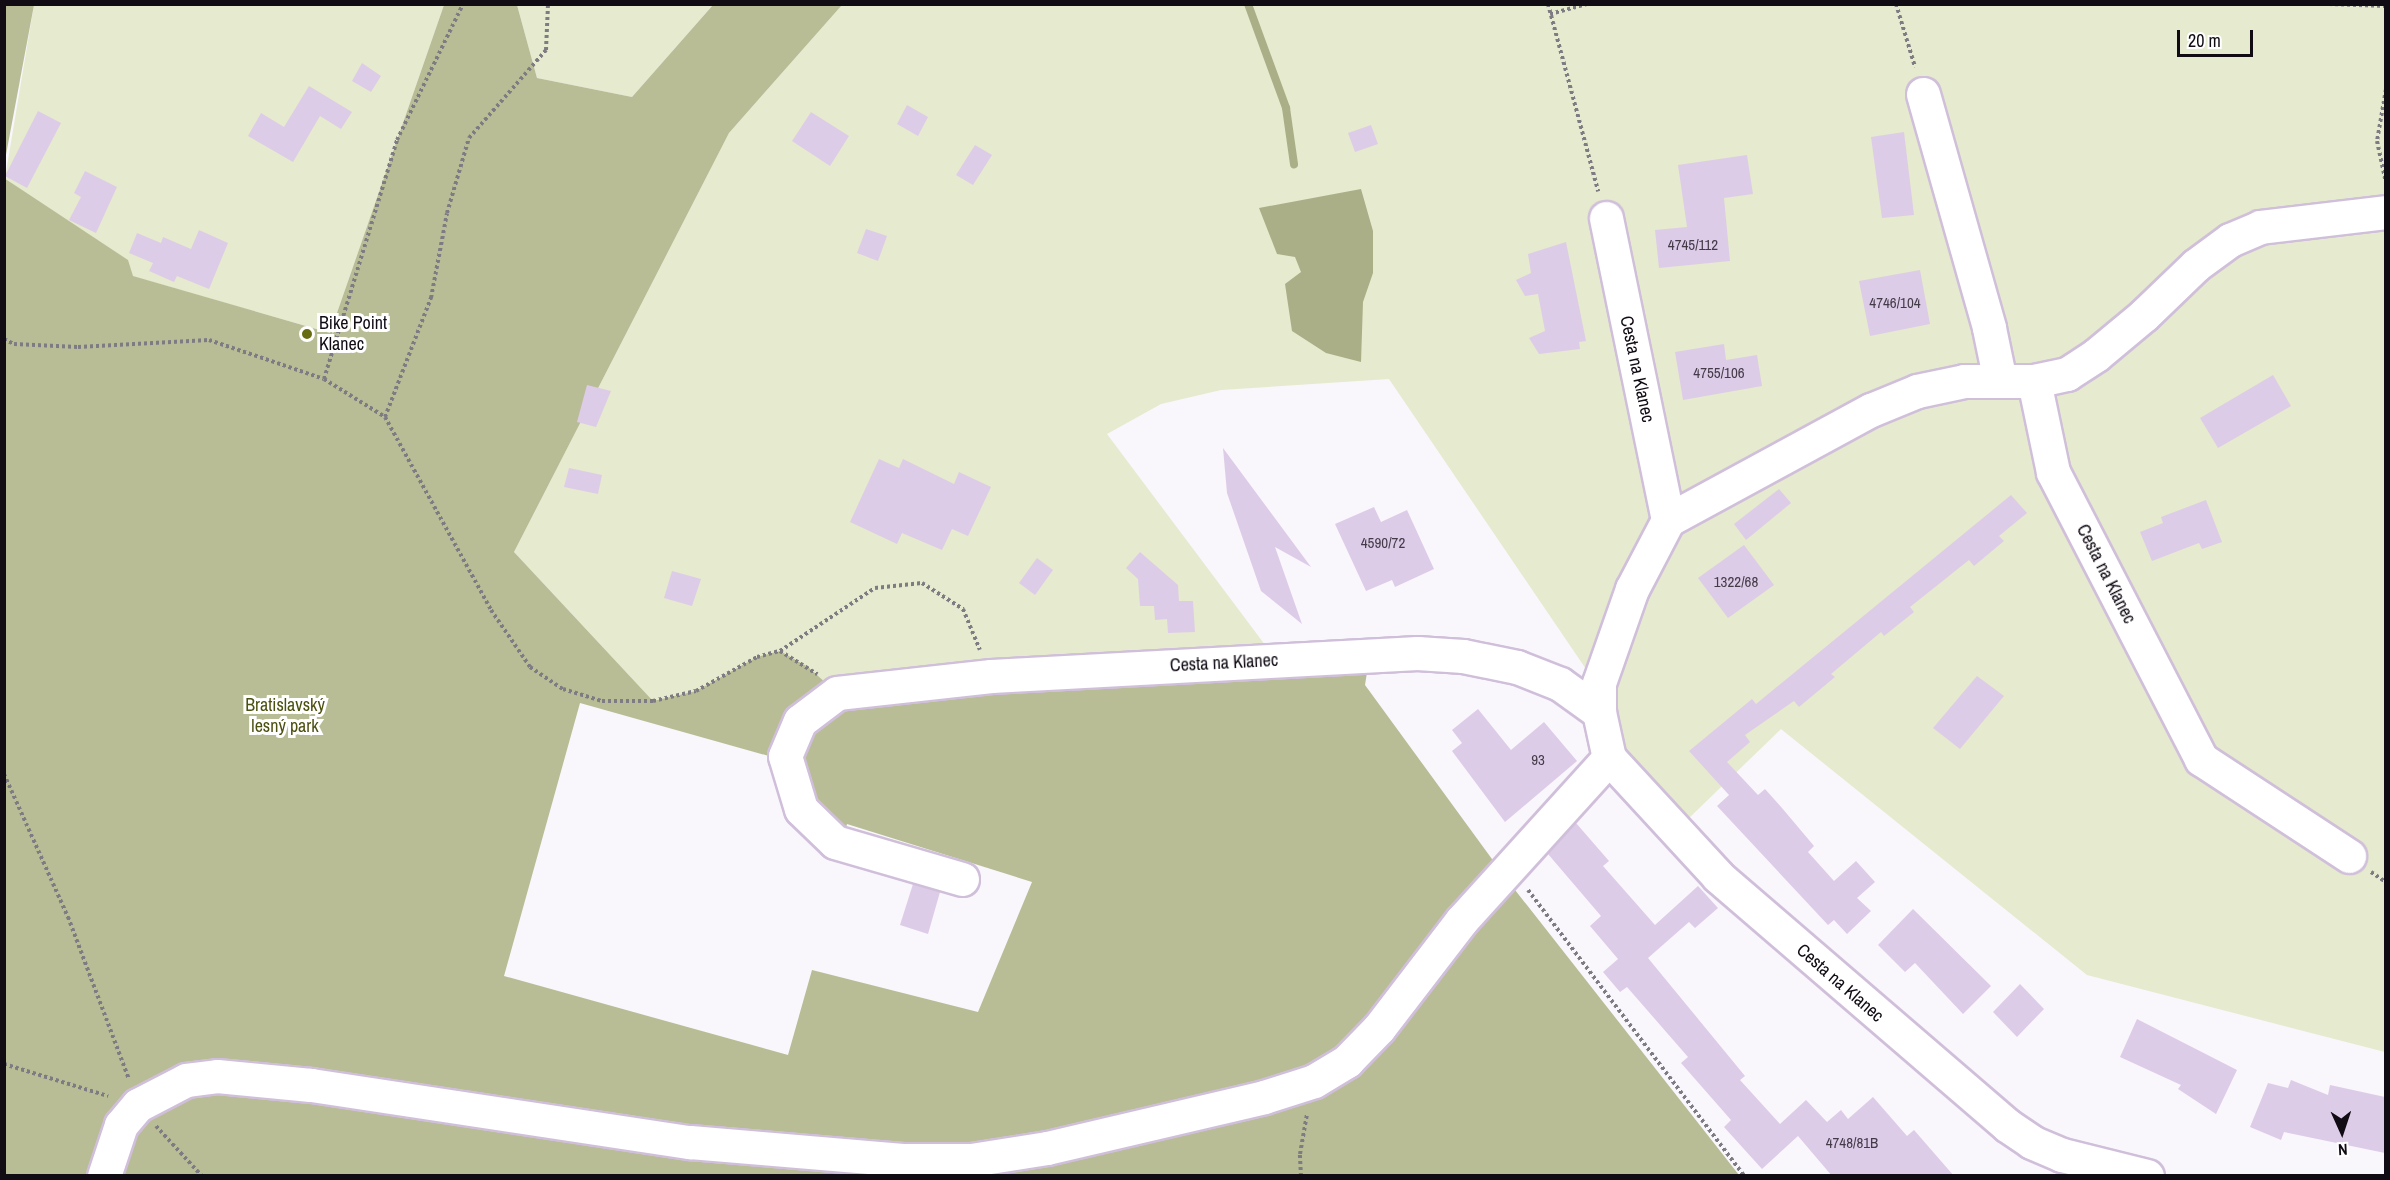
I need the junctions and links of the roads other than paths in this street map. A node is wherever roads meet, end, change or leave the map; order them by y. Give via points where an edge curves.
1 (1923, 94) road end
2 (2385, 212) edge
3 (1606, 218) road end
4 (2000, 381) junction
5 (2034, 381) junction
6 (1668, 520) junction
7 (1599, 712) junction
8 (1609, 758) junction
9 (2349, 856) dead end
10 (962, 879) dead end
11 (104, 1176) edge
12 (2147, 1176) edge

1 - 4 street via 1989,328
2 - 5 street via 2297,220 2260,227 2230,240 2196,265 2096,355 2067,374
3 - 6 street, Cesta na Klanec
4 - 5 street
4 - 6 street via 1944,384 1871,410
5 - 9 street, Cesta na Klanec via 2053,472 2200,759
6 - 7 street via 1632,589 1599,683
7 - 8 street
7 - 10 street, Cesta na Klanec via 1560,684 1517,667 1462,656 1370,654 991,676 837,693 800,721 784,756 801,809 835,842
8 - 11 street via 1462,920 1379,1028 1347,1061 1314,1081 1047,1148 971,1160 905,1160 690,1142 227,1076 186,1080 138,1105 121,1125
8 - 12 street, Cesta na Klanec via 1718,876 2007,1125 2062,1155

